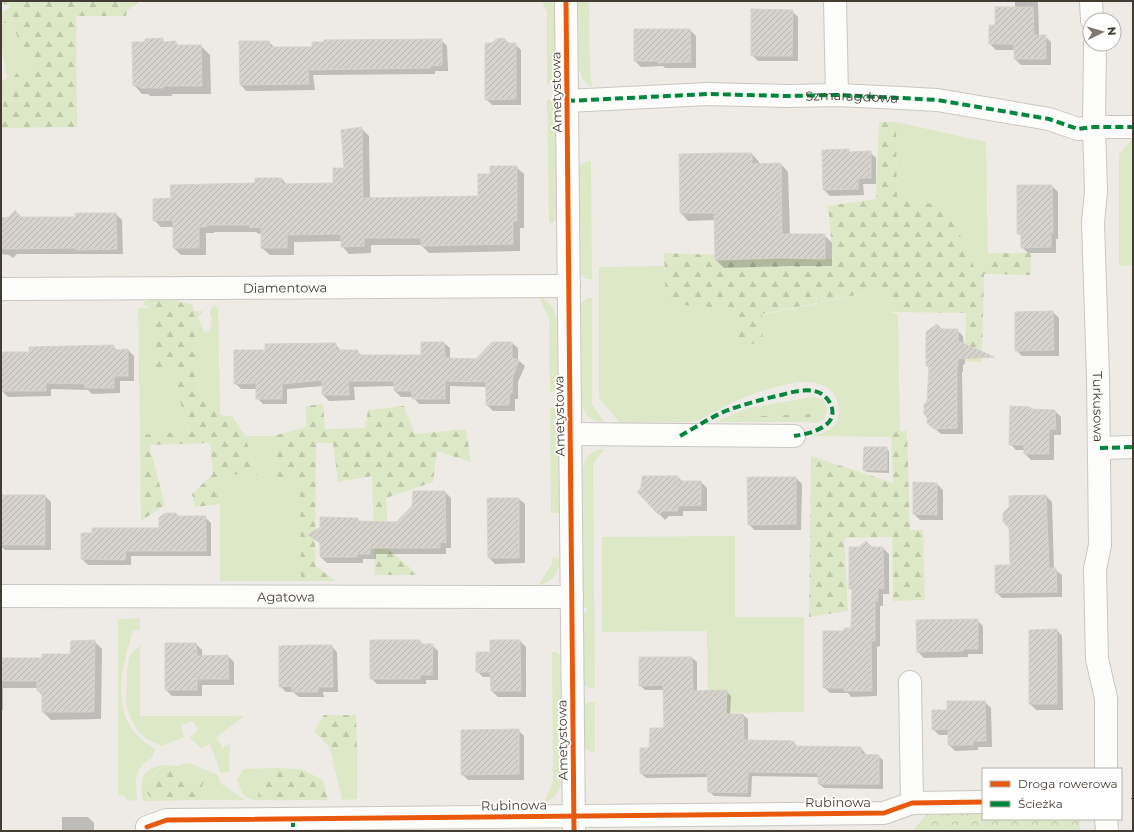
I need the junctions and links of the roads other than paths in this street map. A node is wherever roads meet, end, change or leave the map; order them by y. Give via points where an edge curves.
1 (566, 1) edge
2 (835, 1) edge
3 (1091, 1) edge
4 (1092, 12) edge
5 (1095, 52) edge
6 (837, 95) junction
7 (567, 101) junction
8 (1133, 126) edge
9 (1094, 127) junction
10 (569, 286) junction
11 (1, 289) edge
12 (570, 434) junction
13 (794, 436) dead end
14 (1133, 447) edge
15 (1100, 448) junction
16 (1, 596) edge
17 (572, 597) junction
18 (910, 682) dead end
19 (1106, 768) edge
20 (982, 802) edge
21 (912, 803) junction
22 (1106, 820) edge
23 (884, 822) edge
24 (574, 823) edge
25 (293, 825) edge
26 (147, 827) dead end
27 (1106, 831) edge

1 - 7 street, Ametystowa
2 - 6 street
3 - 4 street
5 - 9 street, Turkusowa
6 - 7 street, Szmaragdowa via 708,94
6 - 9 street, Szmaragdowa via 936,100 1048,119 1078,128
7 - 10 street, Ametystowa
8 - 9 street, Szmaragdowa
9 - 15 street, Turkusowa via 1096,191 1093,223
10 - 11 street, Diamentowa
10 - 12 street, Ametystowa
12 - 13 street
12 - 17 street, Ametystowa
14 - 15 street
15 - 19 street, Turkusowa via 1100,545 1095,569 1096,651 1106,698
16 - 17 street, Agatowa
17 - 24 street, Ametystowa
18 - 21 street
20 - 21 street, Rubinowa
21 - 23 street, Rubinowa
22 - 27 street
23 - 24 street, Rubinowa
24 - 25 street, Rubinowa
25 - 26 street, Rubinowa via 168,820

